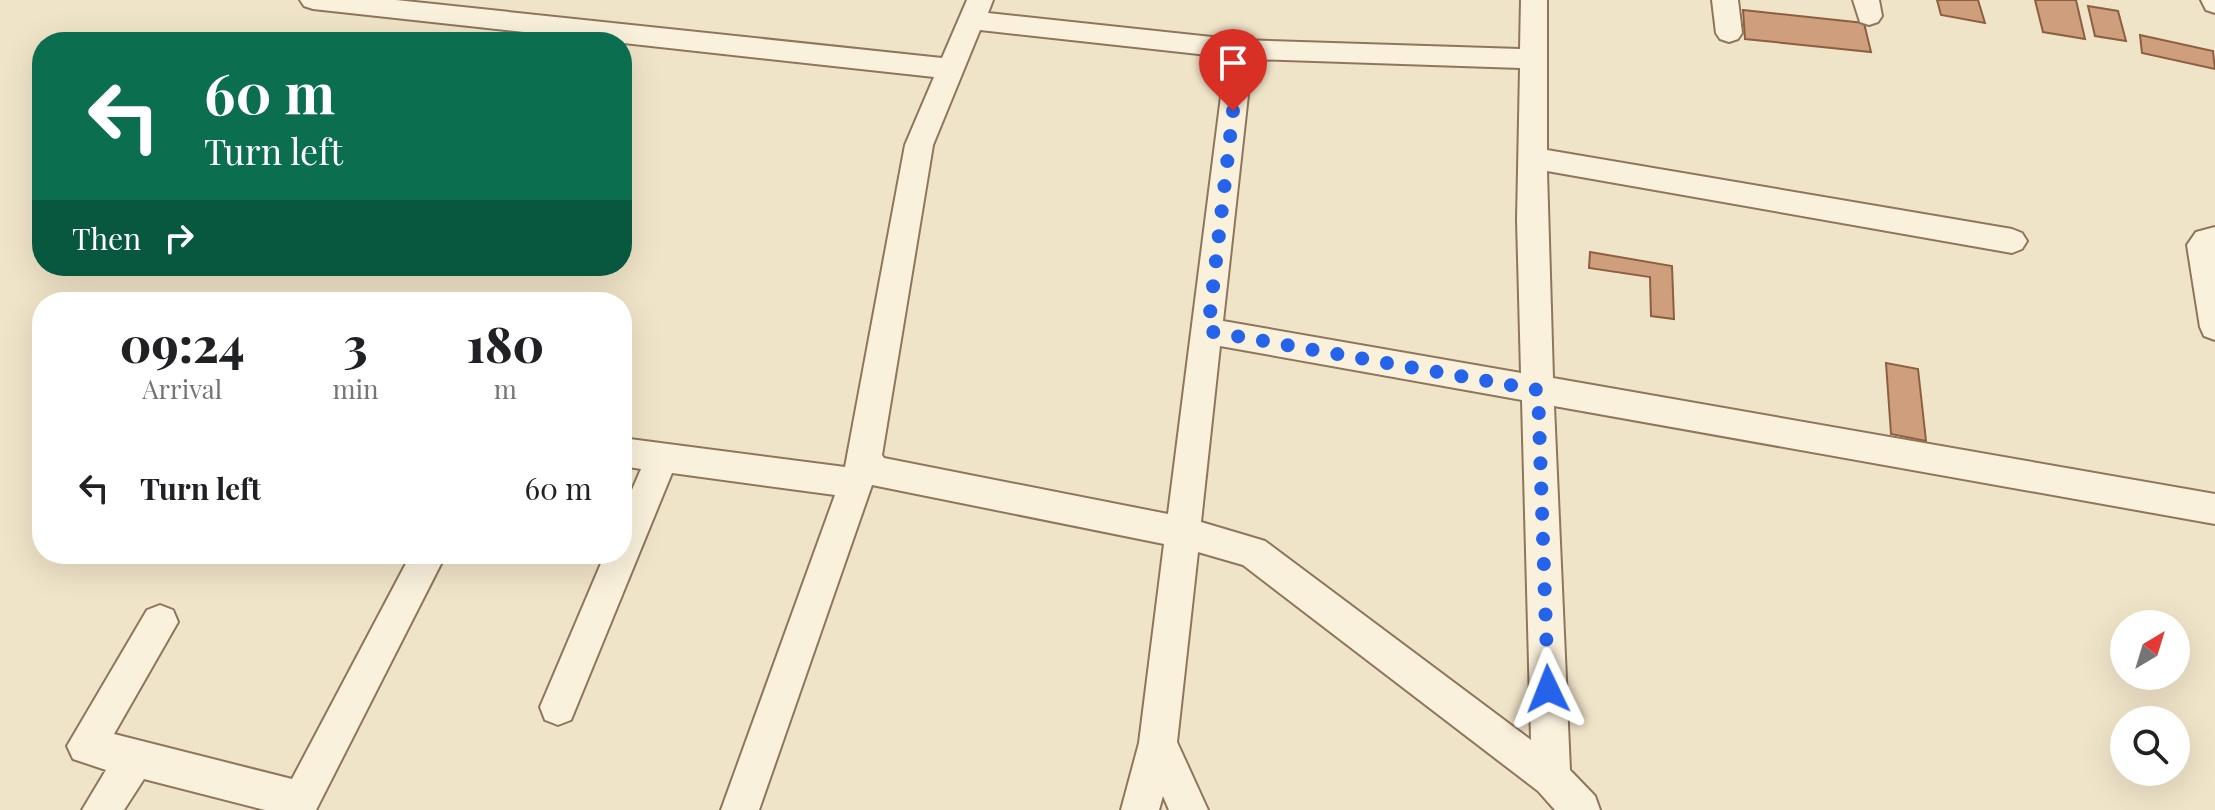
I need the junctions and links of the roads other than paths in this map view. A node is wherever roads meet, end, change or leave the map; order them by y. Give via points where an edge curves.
1 (313, 0) edge
2 (1534, 0) edge
3 (1725, 0) edge
4 (976, 10) edge
5 (609, 32) edge
6 (1729, 33) dead end
7 (632, 34) edge
8 (1240, 49) junction
9 (1533, 59) junction
10 (951, 69) junction
11 (1533, 158) junction
12 (2215, 239) edge
13 (2012, 241) dead end
14 (2215, 327) edge
15 (1208, 331) junction
16 (1538, 390) junction
17 (632, 453) edge
18 (662, 457) junction
19 (860, 470) junction
20 (2215, 509) edge
21 (632, 530) edge
22 (1183, 532) junction
23 (424, 564) edge
24 (618, 564) edge
25 (160, 622) dead end
26 (558, 707) dead end
27 (1158, 743) junction
28 (136, 758) junction
29 (1551, 778) junction
30 (101, 810) edge
31 (740, 810) edge
32 (1140, 810) edge
33 (1189, 810) edge
34 (1581, 810) edge

1 - 5 street
2 - 9 street
3 - 6 street
4 - 8 street
4 - 10 street
7 - 10 street
8 - 9 street
8 - 15 street
9 - 11 street
10 - 19 street via 919,145
11 - 13 street
11 - 16 street
12 - 14 street via 2202,245
15 - 16 street
15 - 22 street
16 - 20 street
16 - 29 street
17 - 18 street
18 - 19 street
18 - 21 street
19 - 22 street
19 - 31 street
22 - 27 street
22 - 29 street via 1253,552
23 - 28 street via 301,800
24 - 26 street
25 - 28 street via 86,746
27 - 32 street
27 - 33 street
28 - 30 street
29 - 34 street

